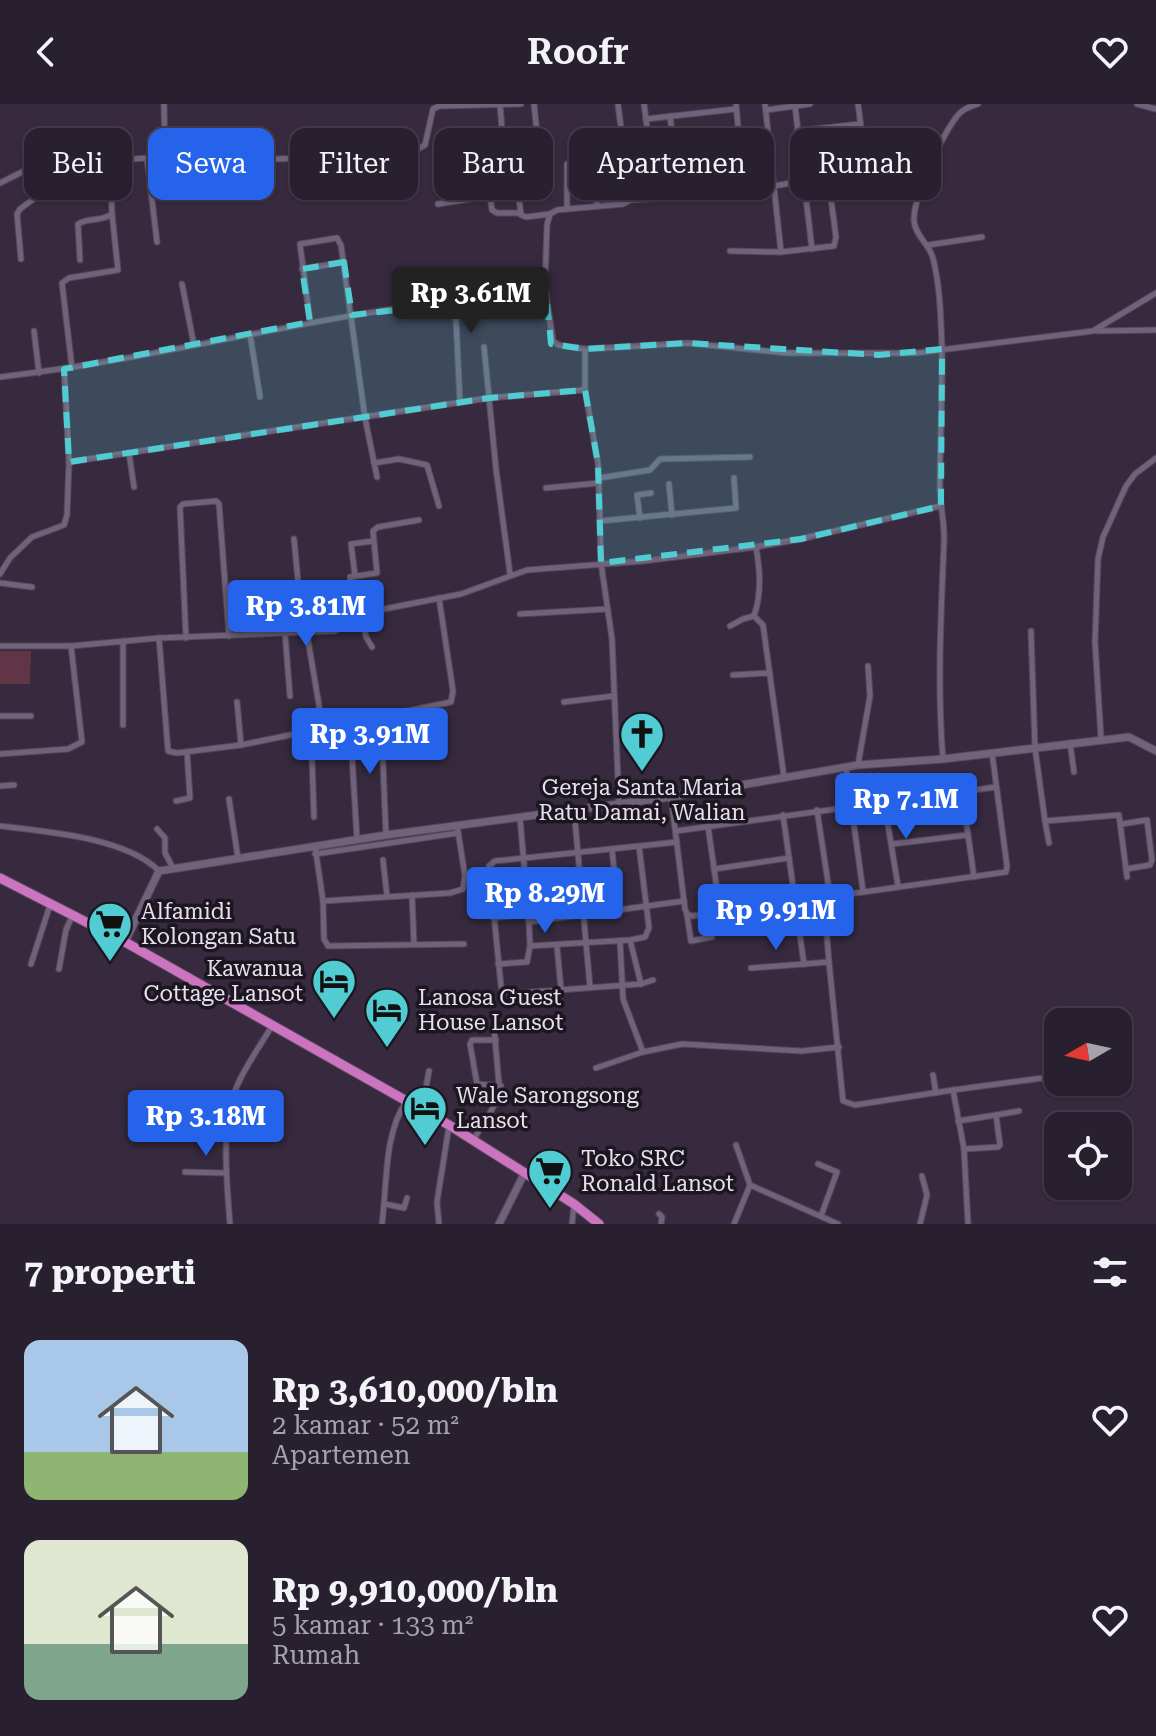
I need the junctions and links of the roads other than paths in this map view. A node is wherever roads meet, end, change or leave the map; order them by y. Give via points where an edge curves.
1 (164, 104) edge
2 (452, 104) edge
3 (521, 104) edge
4 (534, 104) edge
5 (618, 104) edge
6 (644, 104) edge
7 (810, 104) edge
8 (858, 104) edge
9 (1139, 104) edge
10 (489, 105) edge
11 (500, 105) edge
12 (970, 105) edge
13 (736, 106) edge
14 (795, 106) edge
15 (766, 107) edge
16 (1156, 108) edge
17 (670, 116) junction
18 (646, 119) junction
19 (860, 124) junction
20 (164, 128) edge
21 (502, 128) edge
22 (536, 128) edge
23 (621, 128) edge
24 (647, 128) edge
25 (672, 128) edge
26 (738, 128) edge
27 (768, 128) edge
28 (797, 128) edge
29 (824, 128) edge
30 (860, 128) edge
31 (147, 158) joint
32 (132, 159) edge
33 (274, 159) edge
34 (567, 164) dead end
35 (24, 172) edge
36 (0, 183) edge
37 (790, 183) edge
38 (774, 186) joint
39 (32, 200) edge
40 (111, 200) edge
41 (464, 200) edge
42 (490, 200) edge
43 (519, 200) edge
44 (597, 200) edge
45 (630, 200) edge
46 (805, 200) edge
47 (831, 200) edge
48 (438, 204) dead end
49 (597, 206) junction
50 (567, 209) junction
51 (520, 213) junction
52 (112, 214) junction
53 (550, 214) junction
54 (982, 237) dead end
55 (157, 242) dead end
56 (928, 245) junction
57 (812, 249) junction
58 (730, 251) dead end
59 (781, 252) junction
60 (21, 259) dead end
61 (80, 260) dead end
62 (344, 262) junction
63 (302, 269) junction
64 (182, 284) dead end
65 (546, 293) junction
66 (1156, 293) edge
67 (455, 300) junction
68 (352, 315) junction
69 (310, 322) junction
70 (1156, 330) edge
71 (34, 331) dead end
72 (1093, 331) junction
73 (250, 334) junction
74 (194, 345) junction
75 (484, 347) dead end
76 (585, 349) junction
77 (942, 349) junction
78 (72, 368) junction
79 (64, 369) junction
80 (39, 373) junction
81 (0, 377) edge
82 (585, 390) junction
83 (260, 397) dead end
84 (489, 398) junction
85 (460, 402) junction
86 (365, 418) junction
87 (129, 453) junction
88 (750, 457) dead end
89 (1156, 458) edge
90 (69, 462) junction
91 (374, 463) junction
92 (377, 477) dead end
93 (734, 478) dead end
94 (599, 480) junction
95 (669, 484) dead end
96 (134, 487) dead end
97 (546, 488) dead end
98 (651, 493) dead end
99 (439, 506) dead end
100 (941, 506) junction
101 (672, 515) junction
102 (640, 518) junction
103 (419, 520) dead end
104 (600, 521) junction
105 (294, 539) dead end
106 (373, 541) junction
107 (756, 547) junction
108 (601, 563) junction
109 (0, 573) edge
110 (510, 574) junction
111 (355, 576) junction
112 (0, 583) edge
113 (32, 587) dead end
114 (439, 598) junction
115 (608, 609) junction
116 (520, 614) dead end
117 (754, 616) junction
118 (360, 618) junction
119 (730, 626) dead end
120 (1031, 631) dead end
121 (285, 634) junction
122 (305, 634) junction
123 (229, 636) junction
124 (159, 638) junction
125 (186, 638) junction
126 (123, 641) junction
127 (0, 646) edge
128 (71, 646) junction
129 (372, 647) dead end
130 (868, 666) dead end
131 (770, 673) junction
132 (733, 675) dead end
133 (290, 696) dead end
134 (614, 696) junction
135 (237, 702) dead end
136 (564, 702) dead end
137 (0, 716) edge
138 (31, 716) dead end
139 (381, 716) junction
140 (350, 723) junction
141 (123, 725) dead end
142 (323, 729) junction
143 (311, 731) junction
144 (1101, 738) junction
145 (1070, 743) junction
146 (241, 745) junction
147 (1035, 748) junction
148 (1156, 751) edge
149 (187, 752) junction
150 (992, 753) junction
151 (0, 754) edge
152 (943, 759) junction
153 (858, 765) junction
154 (846, 767) junction
155 (1074, 772) dead end
156 (784, 778) junction
157 (14, 785) dead end
158 (0, 786) edge
159 (996, 787) junction
160 (962, 792) junction
161 (671, 797) junction
162 (229, 799) dead end
163 (176, 801) dead end
164 (884, 801) junction
165 (619, 804) junction
166 (851, 806) junction
167 (573, 809) junction
168 (817, 810) junction
169 (783, 815) junction
170 (314, 817) dead end
171 (520, 818) junction
172 (1045, 821) junction
173 (1122, 824) junction
174 (0, 826) edge
175 (708, 826) junction
176 (157, 829) dead end
177 (458, 829) junction
178 (676, 831) junction
179 (386, 835) junction
180 (967, 835) junction
181 (357, 839) junction
182 (677, 842) junction
183 (1049, 843) dead end
184 (892, 844) junction
185 (640, 846) junction
186 (612, 849) junction
187 (315, 850) junction
188 (578, 852) junction
189 (238, 858) junction
190 (524, 858) junction
191 (789, 858) junction
192 (383, 860) dead end
193 (173, 868) junction
194 (714, 869) junction
195 (1126, 869) junction
196 (159, 871) junction
197 (974, 877) junction
198 (1127, 877) dead end
199 (0, 878) edge
200 (581, 883) junction
201 (898, 886) junction
202 (526, 889) junction
203 (863, 891) junction
204 (412, 895) junction
205 (387, 896) junction
206 (830, 896) junction
207 (323, 901) junction
208 (684, 901) junction
209 (795, 902) junction
210 (50, 905) junction
211 (645, 906) junction
212 (618, 910) junction
213 (720, 911) junction
214 (584, 913) junction
215 (528, 914) junction
216 (687, 914) junction
217 (72, 915) junction
218 (493, 918) junction
219 (529, 922) junction
220 (798, 925) junction
221 (712, 937) dead end
222 (630, 940) junction
223 (620, 941) junction
224 (125, 942) junction
225 (414, 944) junction
226 (464, 944) dead end
227 (587, 944) junction
228 (530, 946) junction
229 (557, 947) junction
230 (829, 962) junction
231 (31, 964) dead end
232 (498, 964) junction
233 (804, 964) junction
234 (751, 968) dead end
235 (59, 969) dead end
236 (653, 980) dead end
237 (641, 984) junction
238 (623, 986) junction
239 (590, 987) junction
240 (561, 990) junction
241 (272, 1025) junction
242 (494, 1028) dead end
243 (496, 1040) junction
244 (839, 1047) junction
245 (643, 1052) junction
246 (596, 1068) dead end
247 (429, 1071) dead end
248 (933, 1075) dead end
249 (1044, 1078) edge
250 (501, 1086) junction
251 (953, 1090) junction
252 (936, 1093) junction
253 (406, 1102) junction
254 (422, 1110) junction
255 (1019, 1111) dead end
256 (996, 1115) junction
257 (958, 1121) junction
258 (229, 1124) junction
259 (449, 1125) junction
260 (168, 1135) dead end
261 (474, 1140) junction
262 (736, 1145) dead end
263 (964, 1149) junction
264 (818, 1164) dead end
265 (185, 1172) dead end
266 (525, 1172) junction
267 (226, 1173) junction
268 (922, 1176) dead end
269 (750, 1185) junction
270 (407, 1198) dead end
271 (385, 1204) junction
272 (574, 1204) junction
273 (659, 1214) dead end
274 (821, 1216) junction
275 (230, 1224) edge
276 (382, 1224) edge
277 (439, 1224) edge
278 (499, 1224) edge
279 (572, 1224) edge
280 (599, 1224) edge
281 (661, 1224) edge
282 (734, 1224) edge
283 (838, 1224) edge
284 (920, 1224) edge
285 (968, 1224) edge

1 - 20 street
2 - 10 street
2 - 33 street via 433,109 425,145 418,149
3 - 11 street
4 - 22 street
5 - 23 street
6 - 18 street
7 - 14 street
8 - 19 street
9 - 16 street
10 - 11 street
11 - 21 street
12 - 56 street via 958,115 919,193 913,219
13 - 17 street
13 - 26 street
14 - 15 street
14 - 28 street
15 - 27 street
17 - 18 street
17 - 25 street
18 - 24 street
19 - 29 street
19 - 30 street
31 - 32 street
31 - 55 street
34 - 50 street
35 - 36 street
37 - 38 street
38 - 59 street
39 - 60 street via 17,214
40 - 52 street
41 - 48 street
42 - 51 street via 494,212
43 - 51 street
44 - 49 street
45 - 49 street
46 - 57 street
47 - 57 street via 836,243
49 - 50 street
50 - 53 street
51 - 53 street
52 - 61 street via 78,224
52 - 78 street via 118,270 62,283
53 - 65 street
54 - 56 street
56 - 77 street
57 - 59 street
58 - 59 street
62 - 63 street
62 - 63 street via 337,238 303,242
62 - 68 street
63 - 69 street
64 - 74 street
65 - 67 street
65 - 76 street via 553,341
66 - 72 street
67 - 68 street
67 - 85 street
68 - 69 street
68 - 86 street
69 - 73 street
70 - 72 street
71 - 80 street
72 - 77 street
73 - 74 street
73 - 83 street
74 - 78 street
75 - 84 street
76 - 77 street via 688,343 856,355
76 - 82 street
77 - 100 street
78 - 79 street
79 - 80 street
79 - 90 street
80 - 81 street
82 - 84 street
82 - 94 street
84 - 85 street
84 - 110 street
85 - 86 street
86 - 87 street
86 - 91 street
87 - 90 street
87 - 96 street
88 - 94 street via 660,459 650,470
89 - 144 street via 1126,486 1098,559 1095,642
90 - 109 street via 64,525 32,537
91 - 92 street
91 - 99 street via 399,459 427,465
93 - 101 street via 736,508
94 - 97 street
94 - 104 street
95 - 101 street
98 - 102 street via 637,495
100 - 107 street
100 - 152 street via 938,688
101 - 102 street
102 - 104 street
103 - 106 street via 378,527
104 - 108 street
105 - 122 street
106 - 111 street via 377,573
106 - 111 street via 351,544
107 - 108 street
107 - 117 street via 760,573
108 - 110 street
108 - 115 street
110 - 114 street
111 - 118 street via 349,579
112 - 113 street
114 - 118 street
114 - 139 street via 453,699
115 - 116 street
115 - 134 street
117 - 119 street
117 - 131 street via 763,625
118 - 122 street via 335,631
118 - 129 street
120 - 147 street
121 - 122 street
121 - 123 street
121 - 133 street
122 - 142 street
123 - 125 street
123 - 125 street via 216,501 180,507
124 - 125 street
124 - 126 street
124 - 149 street via 167,749
126 - 128 street
126 - 141 street
127 - 128 street
128 - 151 street via 82,742 68,749
130 - 153 street via 870,696
131 - 132 street
131 - 156 street
134 - 136 street
134 - 165 street
135 - 146 street
137 - 138 street
139 - 140 street
139 - 179 street
140 - 142 street
140 - 181 street
142 - 143 street
143 - 146 street
143 - 170 street
144 - 145 street
144 - 148 street via 1136,738
145 - 147 street
145 - 155 street
146 - 149 street
147 - 150 street
147 - 172 street
149 - 163 street via 190,798
150 - 152 street
150 - 159 street
152 - 153 street
153 - 154 street
154 - 156 street
154 - 166 street
156 - 161 street
157 - 158 street
159 - 160 street
159 - 197 street via 1007,869
160 - 164 street
160 - 180 street
161 - 165 street
161 - 178 street
162 - 189 street
164 - 166 street
164 - 184 street
165 - 167 street
166 - 168 street
166 - 203 street
167 - 171 street
167 - 188 street
168 - 169 street
168 - 206 street
169 - 175 street
169 - 191 street
171 - 177 street
171 - 190 street
172 - 173 street via 1114,814
172 - 183 street
173 - 195 street
173 - 195 street via 1147,820 1152,860 1150,865
174 - 196 street via 111,845 139,854
175 - 178 street
175 - 194 street
176 - 193 street
177 - 179 street
177 - 187 street
177 - 204 street via 463,889
178 - 182 street
179 - 181 street
180 - 184 street
180 - 197 street
181 - 187 street
182 - 185 street
182 - 208 street
184 - 201 street
185 - 186 street
185 - 211 street
186 - 188 street
186 - 212 street
187 - 189 street
187 - 207 street
188 - 190 street
188 - 200 street
189 - 193 street
190 - 202 street
190 - 218 street via 490,864
191 - 194 street
191 - 209 street
192 - 205 street
193 - 196 street
194 - 213 street
195 - 198 street
196 - 224 street
197 - 201 street
199 - 210 highway
200 - 202 street
200 - 214 street
201 - 203 street
202 - 215 street
203 - 206 street
204 - 205 street
204 - 225 street
205 - 207 street
206 - 209 street
207 - 225 street via 328,946
208 - 211 street
208 - 216 street
209 - 213 street
209 - 220 street
210 - 217 highway
210 - 231 street
211 - 212 street
211 - 222 street via 647,935
212 - 214 street
213 - 216 street
214 - 219 street
214 - 227 street
215 - 218 street
215 - 219 street
216 - 221 street via 691,941
217 - 224 highway
217 - 235 street
218 - 232 street
219 - 228 street
220 - 230 street via 826,925
220 - 233 street
222 - 223 street
222 - 237 street
223 - 227 street
223 - 238 street
224 - 241 highway
225 - 226 street
227 - 229 street
227 - 239 street
228 - 229 street
228 - 232 street via 527,962
229 - 240 street
230 - 233 street
230 - 244 street
232 - 240 street via 505,995
233 - 234 street
236 - 237 street
237 - 238 street
238 - 239 street
238 - 245 street via 624,1004
239 - 240 street
241 - 253 highway
241 - 258 street via 236,1087
242 - 243 street
243 - 250 street
243 - 250 street via 470,1044 477,1084
244 - 245 street via 802,1051 682,1044
244 - 252 street via 845,1103
245 - 246 street
247 - 254 street
248 - 252 street
249 - 251 street
250 - 261 street via 498,1104
251 - 252 street
251 - 257 street
253 - 254 highway
253 - 271 street via 393,1131
254 - 259 highway
255 - 256 street
256 - 257 street
256 - 263 street via 1000,1146
257 - 263 street
258 - 260 street via 204,1132 179,1126
258 - 267 street
259 - 261 highway
259 - 277 street via 437,1202
261 - 266 highway
262 - 269 street
263 - 285 street
264 - 274 street via 837,1172
265 - 267 street
266 - 272 highway
266 - 278 street
267 - 275 street
268 - 284 street via 927,1195
269 - 274 street
269 - 282 street
270 - 271 street via 404,1208
271 - 276 street
272 - 279 street
272 - 280 highway
273 - 281 street
274 - 283 street

